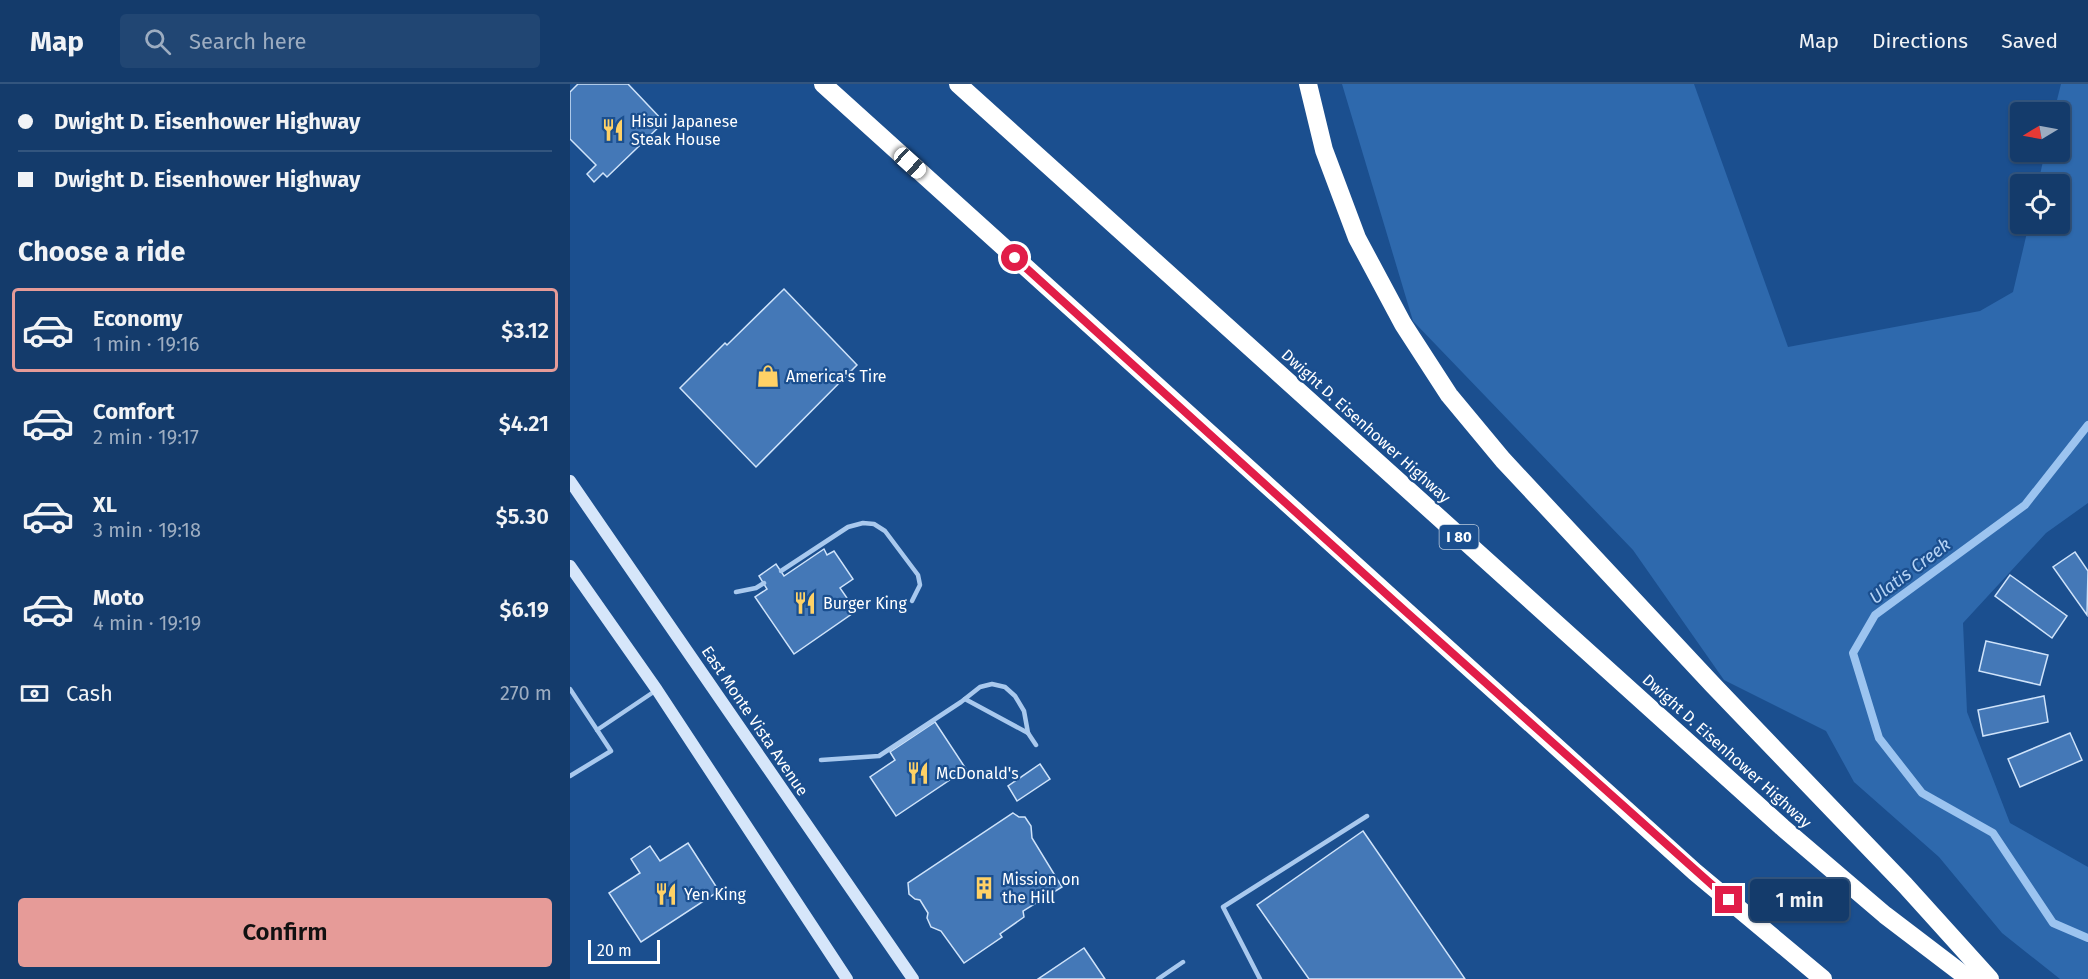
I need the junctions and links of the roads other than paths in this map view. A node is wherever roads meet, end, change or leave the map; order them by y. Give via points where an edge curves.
1 (823, 84) edge
2 (958, 84) edge
3 (1308, 84) edge
4 (570, 481) edge
5 (570, 567) edge
6 (781, 571) dead end
7 (574, 582) edge
8 (764, 583) dead end
9 (736, 592) dead end
10 (912, 601) dead end
11 (570, 689) edge
12 (657, 690) junction
13 (965, 699) junction
14 (597, 730) junction
15 (1028, 733) junction
16 (1036, 745) dead end
17 (821, 760) dead end
18 (570, 776) edge
19 (1367, 816) dead end
20 (1183, 962) dead end
21 (848, 979) edge
22 (913, 979) edge
23 (1158, 979) edge
24 (1260, 979) edge
25 (1823, 979) edge
26 (1969, 979) edge
27 (1990, 979) edge

1 - 25 highway via 1695,872
2 - 26 highway, Dwight D. Eisenhower Highway / I 80 via 1782,827 1885,915
3 - 27 highway via 1324,150 1357,238 1403,324 1449,395 1503,460
4 - 22 main road, East Monte Vista Avenue
5 - 7 main road
6 - 10 lane via 848,527 874,524 885,531 918,575 920,585
7 - 12 main road
8 - 9 lane
11 - 14 lane
12 - 14 lane
12 - 21 main road
13 - 15 lane
13 - 15 lane via 980,687 1005,687 1024,711
13 - 17 lane via 879,756
14 - 18 lane via 611,751
15 - 16 lane
19 - 24 lane via 1222,907
20 - 23 lane

